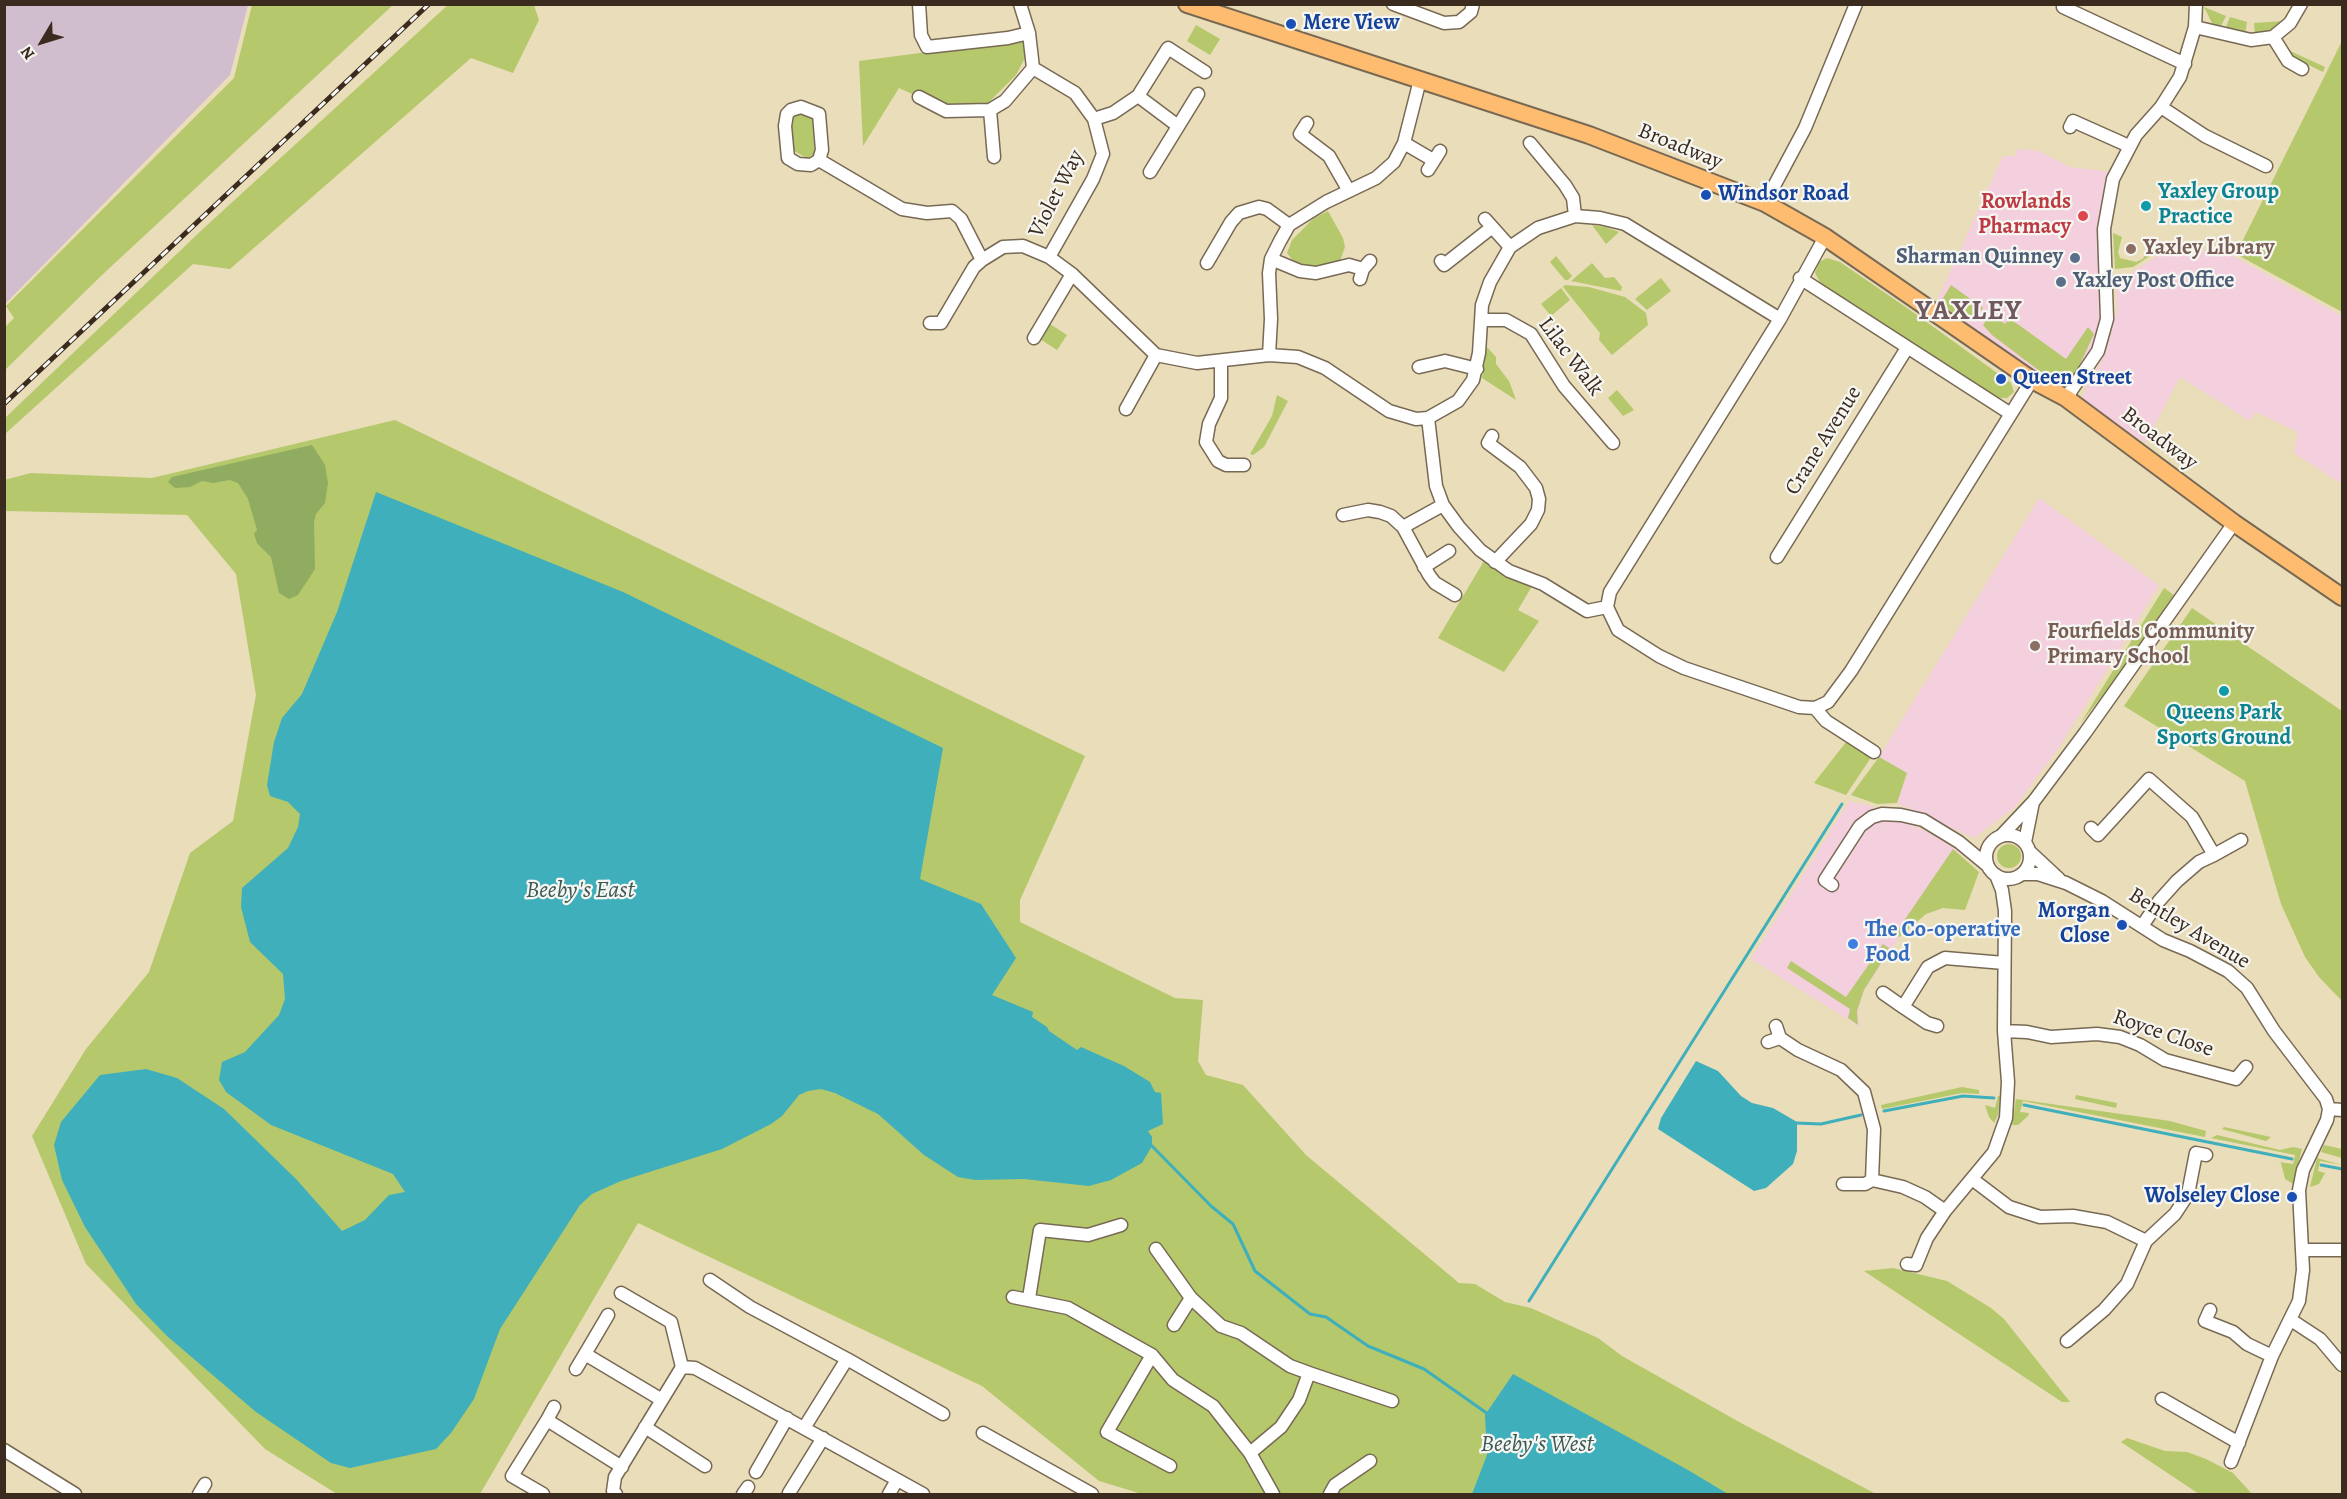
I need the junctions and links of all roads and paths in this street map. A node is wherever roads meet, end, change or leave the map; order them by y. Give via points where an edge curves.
1 (919, 4) edge
2 (1020, 4) edge
3 (1187, 4) edge
4 (1393, 4) edge
5 (1473, 4) edge
6 (2196, 4) edge
7 (2301, 4) edge
8 (1855, 5) edge
9 (2063, 7) dead end
10 (2195, 27) junction
11 (1029, 33) junction
12 (2273, 37) junction
13 (2184, 64) junction
14 (1033, 68) junction
15 (2302, 69) dead end
16 (1205, 72) dead end
17 (1420, 80) junction
18 (1198, 94) dead end
19 (1138, 96) junction
20 (919, 97) dead end
21 (2161, 107) junction
22 (990, 110) junction
23 (1094, 119) junction
24 (1307, 123) dead end
25 (1178, 126) junction
26 (2070, 128) dead end
27 (1404, 143) junction
28 (1530, 143) dead end
29 (2128, 146) junction
30 (994, 157) dead end
31 (819, 160) junction
32 (1434, 160) dead end
33 (2266, 166) dead end
34 (1150, 172) dead end
35 (1349, 191) junction
36 (1765, 203) junction
37 (1575, 216) junction
38 (1289, 225) junction
39 (1825, 237) junction
40 (1510, 246) junction
41 (1049, 257) junction
42 (1271, 259) junction
43 (981, 260) junction
44 (1441, 261) dead end
45 (1206, 266) dead end
46 (1364, 270) dead end
47 (1072, 274) junction
48 (1800, 278) junction
49 (1779, 319) junction
50 (1482, 320) junction
51 (930, 323) dead end
52 (1034, 338) dead end
53 (1907, 348) junction
54 (1156, 355) junction
55 (1269, 355) junction
56 (1221, 362) junction
57 (1424, 364) dead end
58 (1476, 369) junction
59 (2032, 380) junction
60 (2066, 398) junction
61 (1126, 409) dead end
62 (2010, 414) junction
63 (1428, 418) junction
64 (1488, 443) dead end
65 (1613, 443) dead end
66 (1244, 465) dead end
67 (1443, 505) junction
68 (1343, 515) dead end
69 (2234, 523) junction
70 (1403, 527) junction
71 (1449, 551) dead end
72 (1777, 557) dead end
73 (1495, 562) junction
74 (1424, 567) junction
75 (1455, 595) dead end
76 (2343, 597) edge
77 (1607, 607) junction
78 (1815, 708) junction
79 (1874, 752) dead end
80 (2034, 801) junction
81 (2091, 828) dead end
82 (1996, 839) junction
83 (2241, 840) dead end
84 (1959, 842) junction
85 (2028, 847) junction
86 (2214, 855) junction
87 (1992, 871) junction
88 (2018, 877) junction
89 (2062, 882) junction
90 (1832, 885) dead end
91 (2005, 911) junction
92 (2142, 927) junction
93 (2004, 963) junction
94 (1883, 993) dead end
95 (1903, 1006) junction
96 (1776, 1026) dead end
97 (1937, 1026) dead end
98 (2004, 1031) junction
99 (2246, 1066) dead end
100 (2329, 1109) junction
101 (2343, 1110) edge
102 (2206, 1155) dead end
103 (1972, 1179) junction
104 (1872, 1180) junction
105 (1843, 1184) dead end
106 (1945, 1210) junction
107 (1122, 1225) dead end
108 (2146, 1241) junction
109 (1156, 1248) dead end
110 (2302, 1250) junction
111 (2343, 1250) edge
112 (1907, 1264) dead end
113 (710, 1280) dead end
114 (621, 1293) dead end
115 (1013, 1297) dead end
116 (1029, 1298) junction
117 (1191, 1298) junction
118 (608, 1315) dead end
119 (2291, 1320) junction
120 (2206, 1321) dead end
121 (1174, 1325) dead end
122 (2067, 1341) dead end
123 (585, 1354) junction
124 (1152, 1355) junction
125 (2272, 1356) junction
126 (847, 1359) junction
127 (2343, 1365) edge
128 (682, 1366) junction
129 (576, 1369) dead end
130 (1309, 1373) junction
131 (2162, 1399) dead end
132 (662, 1400) junction
133 (1392, 1401) dead end
134 (554, 1407) dead end
135 (943, 1414) dead end
136 (787, 1418) junction
137 (547, 1419) junction
138 (645, 1427) junction
139 (804, 1428) junction
140 (983, 1433) dead end
141 (823, 1438) junction
142 (2238, 1443) junction
143 (4, 1450) edge
144 (1250, 1453) junction
145 (1370, 1461) dead end
146 (2231, 1462) dead end
147 (705, 1466) dead end
148 (1170, 1466) dead end
149 (622, 1467) junction
150 (756, 1472) dead end
151 (897, 1480) junction
152 (1075, 1491) edge
153 (612, 1493) edge
154 (789, 1493) edge
155 (75, 1494) edge
156 (543, 1494) edge
157 (889, 1494) edge
158 (923, 1494) edge
159 (1092, 1494) edge
160 (1273, 1494) edge
161 (1330, 1494) edge

1 - 11 street via 921,35 927,47
2 - 11 street
3 - 17 main road, Broadway
4 - 5 street via 1444,23 1459,22 1471,12
6 - 10 street
7 - 12 street via 2290,23
8 - 36 street via 1805,128
9 - 13 street via 2089,14
10 - 12 street via 2251,40
10 - 13 street
11 - 14 street
12 - 15 street via 2288,62
13 - 21 street
14 - 22 street via 1005,101
14 - 23 street, Violet Way via 1075,93
16 - 19 street via 1168,48
17 - 27 street
17 - 36 main road, Broadway via 1589,135
18 - 25 street
19 - 23 street via 1113,113
19 - 25 street
20 - 22 street via 945,111
21 - 29 street
21 - 33 street via 2205,136 2253,154
22 - 30 street
23 - 41 street, Violet Way via 1103,154
24 - 35 street via 1300,134 1329,156
25 - 34 street
26 - 29 street via 2073,121
27 - 32 street
27 - 35 street via 1386,170
28 - 37 street via 1544,154 1573,198
29 - 60 street via 2113,179 2104,229 2107,319 2098,351
31 - 31 street via 811,165 788,158 785,126 791,110 801,107 819,114
31 - 43 street via 902,209 952,211 961,219
35 - 38 street
36 - 39 main road, Broadway
37 - 40 street via 1538,228
37 - 49 street via 1600,218 1634,228
38 - 42 street
38 - 45 street via 1259,207 1239,213
39 - 48 street
39 - 59 main road, Broadway
40 - 44 street via 1488,223 1444,265
40 - 50 street via 1490,282 1482,304
41 - 43 street, Violet Way via 1014,245
41 - 47 street, Violet Way
42 - 46 street via 1316,273 1349,266
42 - 55 street
43 - 51 street via 941,323
47 - 52 street
47 - 54 street, Violet Way
48 - 49 street
48 - 53 street
49 - 77 street via 1610,592
50 - 58 street
50 - 65 street, Lilac Walk via 1506,320 1531,334 1564,386
53 - 62 street
53 - 72 street, Crane Avenue
54 - 56 street via 1195,363
54 - 61 street
55 - 56 street
55 - 63 street via 1312,361 1389,411 1416,419
56 - 66 street via 1221,398 1206,442 1226,465
57 - 58 street via 1445,361
58 - 63 street via 1468,390 1458,401
59 - 60 main road, Broadway
59 - 62 street
60 - 69 main road, Broadway
62 - 78 street via 1838,692
63 - 67 street via 1435,477
64 - 73 street via 1529,478 1539,499 1531,524
67 - 70 street
67 - 73 street via 1459,527
68 - 70 street via 1380,512
69 - 76 main road, Broadway
69 - 80 street
70 - 74 street
71 - 74 street
73 - 77 street via 1587,611
74 - 75 street via 1436,582
77 - 78 street via 1618,630 1659,656 1799,708
78 - 79 street via 1826,721
80 - 82 street
80 - 85 street
81 - 86 street via 2098,835 2149,779 2192,817
82 - 84 street
82 - 85 street via 2013,835
82 - 87 street via 1986,855
83 - 86 street
84 - 87 street
84 - 90 street via 1923,820 1896,814 1872,817 1860,826 1825,880
85 - 88 street via 2029,865
85 - 89 street, Bentley Avenue
86 - 92 street via 2177,881
87 - 88 street
87 - 91 street via 2002,890
88 - 89 street, Bentley Avenue via 2038,874
88 - 91 street
89 - 92 street, Bentley Avenue via 2102,901
91 - 93 street
92 - 100 street, Bentley Avenue via 2218,966 2247,988 2326,1099
93 - 95 street via 1945,958 1928,967
93 - 98 street
94 - 95 street
95 - 97 street
96 - 104 street via 1774,1040 1841,1070 1864,1092 1874,1129
98 - 99 street, Royce Close via 2051,1037 2120,1037 2165,1060 2237,1084
98 - 103 street via 2006,1118 1994,1152
100 - 101 street
100 - 110 street via 2303,1170
102 - 108 street via 2196,1153 2188,1194 2175,1214
103 - 106 street
103 - 108 street via 2009,1207 2040,1217 2073,1216 2107,1222
104 - 105 street via 1865,1184
104 - 106 street via 1903,1187
106 - 112 street via 1916,1265
107 - 116 street via 1088,1235 1040,1230
108 - 122 street via 2127,1284 2104,1310
109 - 117 street
110 - 111 street
110 - 119 street via 2302,1285
113 - 126 street via 750,1307
114 - 128 street via 671,1322
115 - 116 street
116 - 124 street via 1068,1308
117 - 121 street
117 - 130 street via 1221,1326 1241,1333 1290,1366
118 - 123 street
119 - 125 street
119 - 127 street via 2320,1339
120 - 125 street
123 - 129 street
123 - 132 street
124 - 144 street via 1173,1380 1213,1406
124 - 148 street via 1107,1432
125 - 142 street
126 - 135 street
126 - 139 street
128 - 132 street
128 - 136 street via 695,1368
130 - 133 street
130 - 144 street via 1299,1400 1281,1427
131 - 142 street
132 - 138 street
134 - 137 street
136 - 139 street
136 - 150 street
137 - 149 street
137 - 156 street via 512,1476
138 - 147 street
138 - 149 street
139 - 141 street
140 - 152 street
141 - 151 street
141 - 154 street
142 - 146 street
143 - 155 street
144 - 160 street
145 - 161 street via 1335,1485
149 - 153 street
151 - 157 street
151 - 158 street
152 - 159 street

